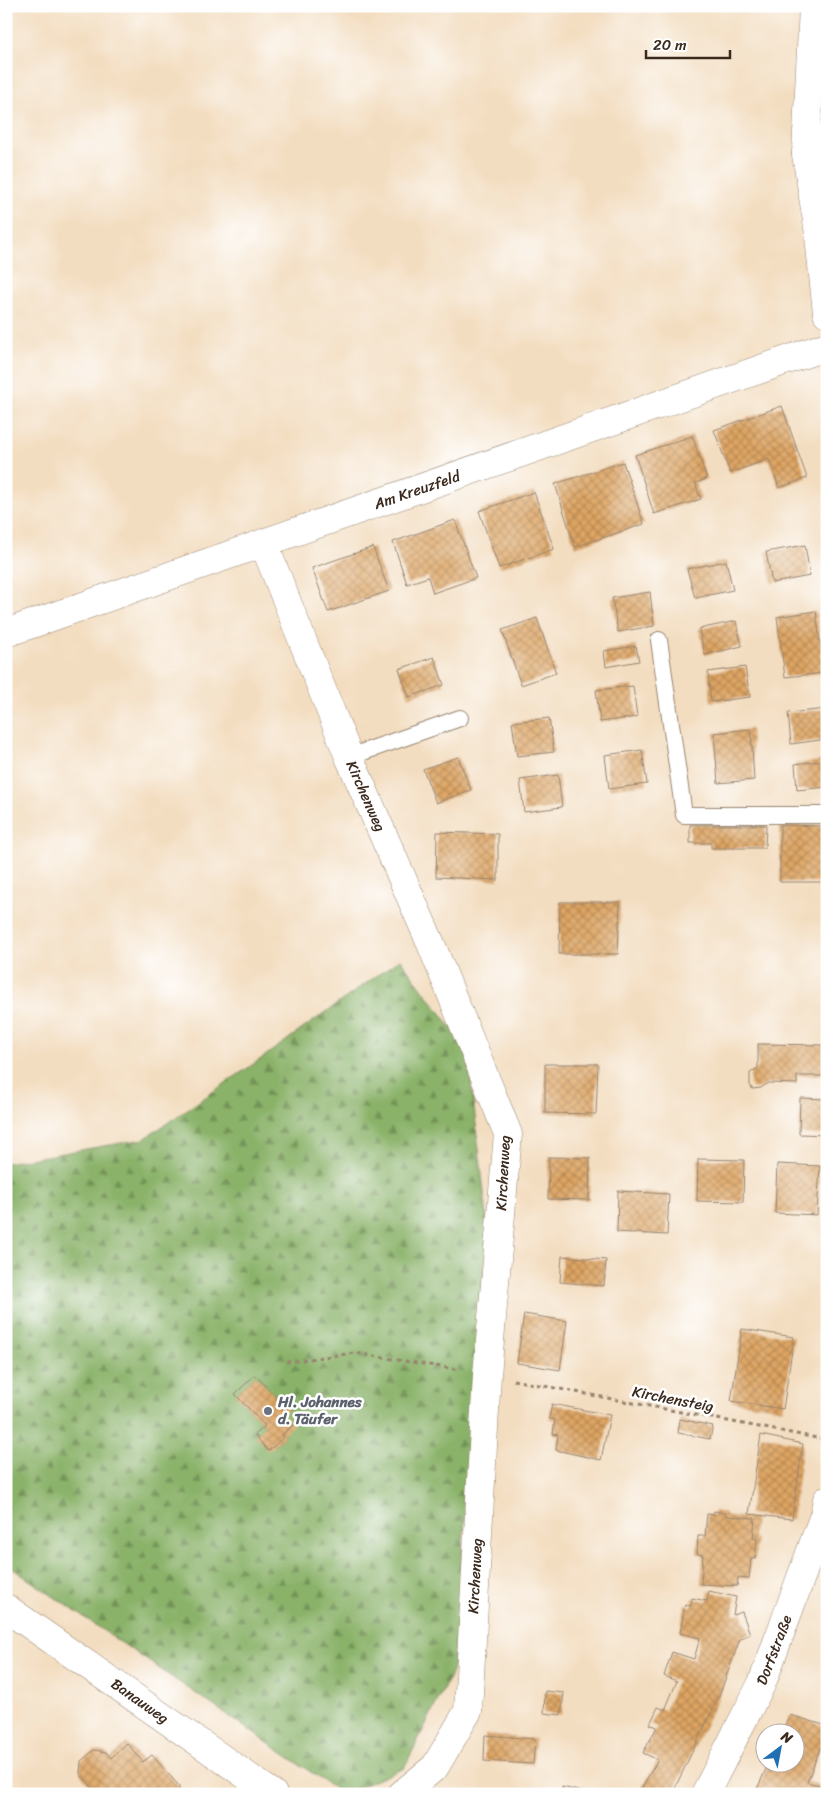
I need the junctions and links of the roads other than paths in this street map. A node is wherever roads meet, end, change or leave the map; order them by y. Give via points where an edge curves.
1 (814, 6) edge
2 (816, 155) edge
3 (827, 313) edge
4 (827, 346) edge
5 (264, 544) junction
6 (6, 633) edge
7 (659, 640) dead end
8 (460, 718) dead end
9 (349, 757) junction
10 (827, 815) edge
11 (827, 1500) edge
12 (6, 1608) edge
13 (273, 1794) edge
14 (402, 1794) edge
15 (705, 1794) edge

1 - 2 street
2 - 3 street via 818,227
4 - 5 street, Am Kreuzfeld
5 - 6 street, Am Kreuzfeld
5 - 9 street, Kirchenweg
7 - 10 lane via 684,815
8 - 9 lane
9 - 14 street, Kirchenweg via 431,944 508,1134 487,1375 468,1711 435,1767
11 - 15 street, Dorfstraße via 762,1683
12 - 13 street, Banauweg

